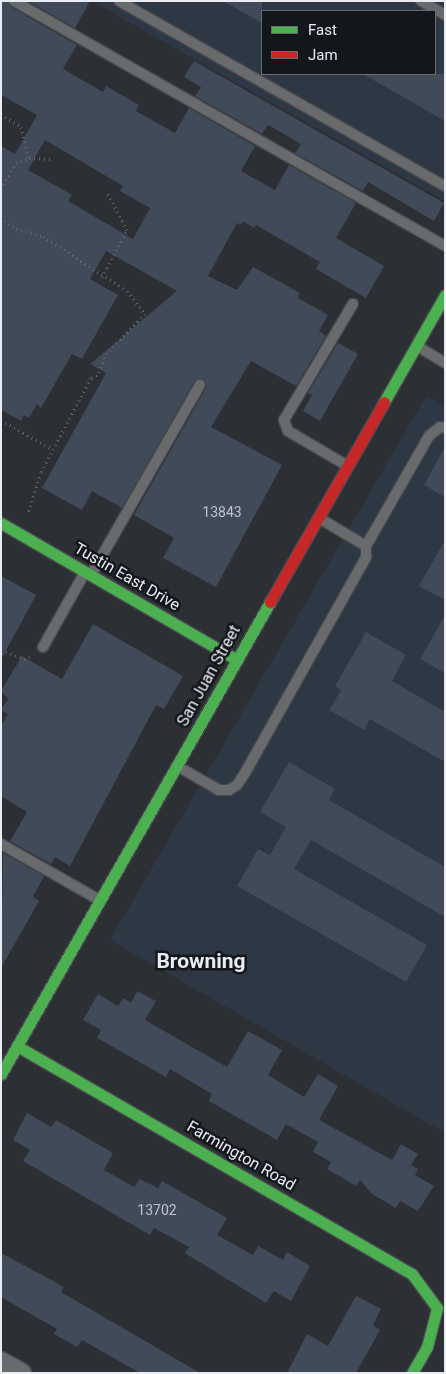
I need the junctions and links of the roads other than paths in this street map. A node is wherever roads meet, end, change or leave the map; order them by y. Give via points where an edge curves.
1 (14, 1) edge
2 (119, 1) edge
3 (421, 1) edge
4 (445, 15) edge
5 (445, 186) edge
6 (445, 246) edge
7 (445, 295) edge
8 (353, 304) dead end
9 (416, 345) junction
10 (445, 363) edge
11 (200, 386) dead end
12 (445, 428) edge
13 (348, 466) junction
14 (318, 518) junction
15 (1, 523) edge
16 (366, 546) junction
17 (88, 573) junction
18 (43, 647) road end
19 (237, 660) junction
20 (176, 766) junction
21 (1, 844) edge
22 (100, 900) junction
23 (18, 1046) junction
24 (1, 1074) edge
25 (1, 1362) edge
26 (21, 1373) edge
27 (412, 1373) edge

1 - 6 lane
2 - 5 lane
3 - 4 lane
7 - 9 main road, San Juan Street
8 - 13 lane via 284,420 288,432
9 - 10 lane
9 - 13 main road, San Juan Street
11 - 17 lane
12 - 16 lane via 440,427 429,436
13 - 14 main road, San Juan Street
14 - 16 lane
14 - 19 main road, San Juan Street
15 - 17 main road, Tustin East Drive
16 - 20 lane via 366,558 237,786 219,790
17 - 18 lane
17 - 19 main road, Tustin East Drive
19 - 20 main road, San Juan Street
20 - 22 main road, San Juan Street
21 - 22 lane
22 - 23 main road, San Juan Street
23 - 24 main road, San Juan Street
23 - 27 main road, Farmington Road via 412,1274 436,1308 427,1347
25 - 26 street

